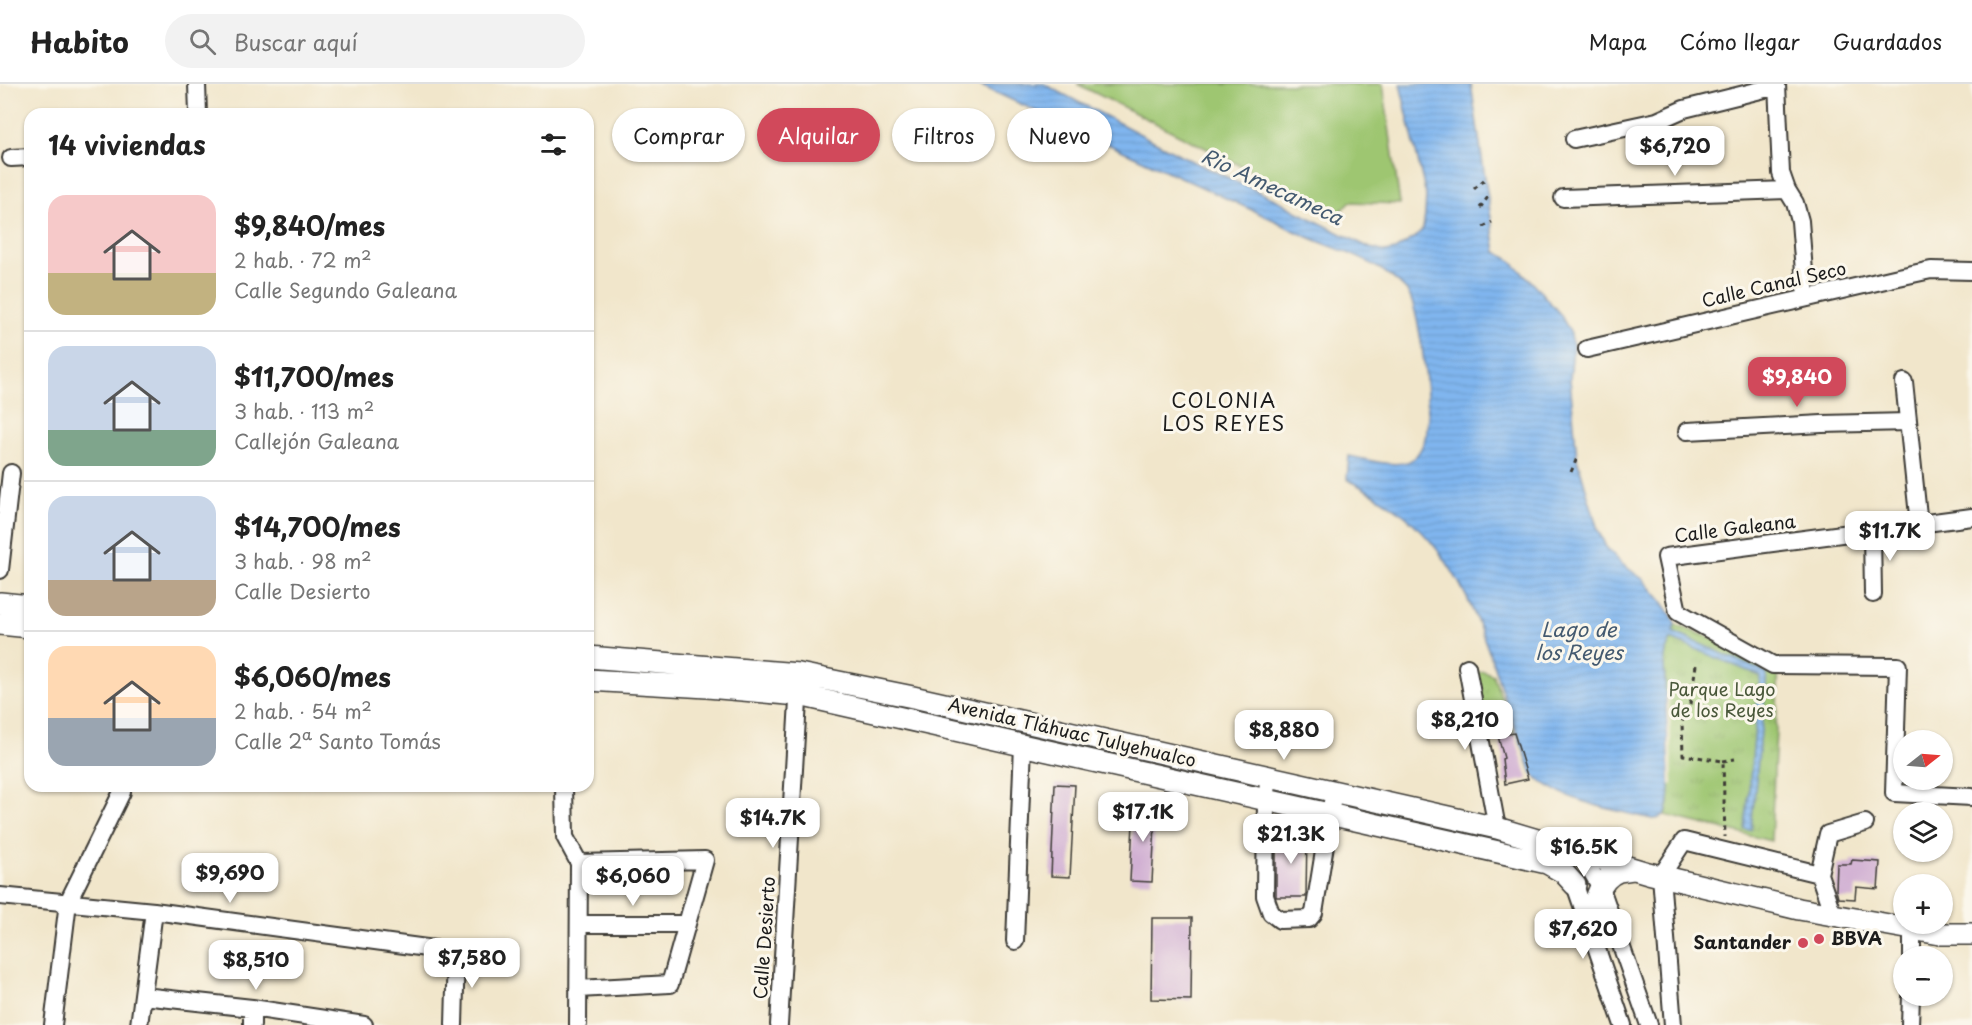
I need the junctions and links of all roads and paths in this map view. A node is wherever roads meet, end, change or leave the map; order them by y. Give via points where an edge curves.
1 (197, 84) edge
2 (1777, 85) edge
3 (198, 108) edge
4 (1574, 139) dead end
5 (24, 157) edge
6 (11, 158) dead end
7 (1485, 179) dead end
8 (1474, 189) dead end
9 (1787, 190) junction
10 (1488, 197) dead end
11 (1563, 198) dead end
12 (1480, 208) dead end
13 (1492, 222) dead end
14 (1483, 227) dead end
15 (1972, 271) edge
16 (1806, 297) junction
17 (1587, 349) dead end
18 (1904, 382) dead end
19 (1908, 422) junction
20 (1687, 431) dead end
21 (1577, 458) dead end
22 (1571, 472) dead end
23 (11, 473) dead end
24 (1972, 517) edge
25 (1920, 525) junction
26 (1872, 531) junction
27 (0, 570) edge
28 (1873, 594) dead end
29 (0, 603) edge
30 (24, 605) edge
31 (0, 624) edge
32 (24, 626) edge
33 (594, 657) edge
34 (641, 661) junction
35 (1696, 665) dead end
36 (1467, 667) dead end
37 (799, 674) junction
38 (732, 679) junction
39 (594, 680) edge
40 (639, 683) junction
41 (798, 695) junction
42 (913, 697) junction
43 (908, 719) junction
44 (1025, 722) junction
45 (1023, 745) junction
46 (1735, 759) dead end
47 (1723, 761) junction
48 (1269, 778) junction
49 (122, 792) dead end
50 (564, 792) edge
51 (1334, 793) junction
52 (1972, 797) edge
53 (1266, 800) junction
54 (1330, 814) junction
55 (1865, 823) dead end
56 (1497, 828) junction
57 (1574, 851) junction
58 (1726, 851) junction
59 (579, 863) junction
60 (1634, 869) junction
61 (1819, 874) junction
62 (1661, 876) junction
63 (1575, 885) joint
64 (1601, 888) junction
65 (0, 896) edge
66 (68, 902) junction
67 (154, 911) junction
68 (1833, 915) junction
69 (579, 924) junction
70 (687, 924) junction
71 (1893, 926) edge
72 (1592, 934) junction
73 (1953, 934) edge
74 (1972, 934) edge
75 (1015, 940) dead end
76 (578, 989) junction
77 (1671, 990) junction
78 (143, 996) junction
79 (1640, 999) junction
80 (1911, 1006) edge
81 (252, 1017) edge
82 (339, 1023) edge
83 (53, 1025) edge
84 (139, 1025) edge
85 (364, 1025) edge
86 (454, 1025) edge
87 (578, 1025) edge
88 (779, 1025) edge
89 (1623, 1025) edge
90 (1649, 1025) edge
91 (1673, 1025) edge
92 (1910, 1025) edge

1 - 3 street
2 - 4 street via 1684,109 1657,121
2 - 9 street via 1780,173
5 - 6 street
7 - 8 path
9 - 11 street
9 - 16 street via 1796,203 1800,221
10 - 12 path
13 - 14 path
15 - 16 street, Calle Canal Seco via 1931,270
16 - 17 street, Calle Canal Seco
18 - 19 street
19 - 20 street
19 - 25 street
21 - 22 path
23 - 27 street
24 - 25 street, Calle Galeana
25 - 26 street, Calle Galeana
26 - 28 street
26 - 52 street, Calle Galeana via 1666,557 1678,612 1773,665 1898,666 1894,793
29 - 30 main road
31 - 32 main road
33 - 34 main road, Avenida Tláhuac Tulyehualco
34 - 38 main road, Avenida Tláhuac Tulyehualco
34 - 40 main road
35 - 47 path via 1690,704 1682,722 1683,755
36 - 56 street
37 - 38 main road, Avenida Tláhuac Tulyehualco
37 - 41 street, Calle Desierto
37 - 42 main road, Avenida Tláhuac Tulyehualco
38 - 40 main road, Avenida Tláhuac Tulyehualco
38 - 41 main road, Avenida Tláhuac Tulyehualco
39 - 40 main road, Avenida Tláhuac Tulyehualco
41 - 43 main road, Avenida Tláhuac Tulyehualco
41 - 88 street, Calle Desierto
42 - 43 main road
42 - 44 main road, Avenida Tláhuac Tulyehualco
43 - 45 main road, Avenida Tláhuac Tulyehualco
44 - 45 main road
44 - 48 main road, Avenida Tláhuac Tulyehualco
45 - 53 main road, Avenida Tláhuac Tulyehualco
45 - 75 street
46 - 47 path
47 - 58 path
48 - 51 main road, Avenida Tláhuac Tulyehualco
48 - 53 street
49 - 66 street
50 - 59 street via 565,837
51 - 54 street
51 - 56 main road, Avenida Tláhuac Tulyehualco
53 - 54 main road, Avenida Tláhuac Tulyehualco
53 - 54 street via 1265,896 1271,913 1280,920 1309,918 1314,913
54 - 63 main road, Avenida Tláhuac Tulyehualco via 1547,863
55 - 61 street via 1828,834
56 - 57 main road, Avenida Tláhuac Tulyehualco
57 - 60 main road, Avenida Tláhuac Tulyehualco
57 - 64 street
58 - 61 street
58 - 62 street via 1684,842
59 - 69 street
59 - 70 street via 705,860
60 - 62 main road, Avenida Tláhuac Tulyehualco
60 - 64 main road via 1619,871
61 - 68 street
62 - 68 main road, Avenida Tláhuac Tulyehualco
62 - 77 street
63 - 72 street
64 - 72 main road via 1592,915
64 - 79 street
65 - 66 street
66 - 67 street
66 - 83 street
67 - 78 street
67 - 86 street via 456,952
68 - 71 main road, Avenida Tláhuac Tulyehualco
69 - 70 street
69 - 76 street
70 - 76 street via 670,984
72 - 89 street
73 - 74 main road, Avenida Tláhuac Tulyehualco
76 - 87 street
77 - 79 street via 1654,1001
77 - 91 street
78 - 81 street
78 - 84 street
79 - 90 street
80 - 92 street
81 - 82 street
82 - 85 street

